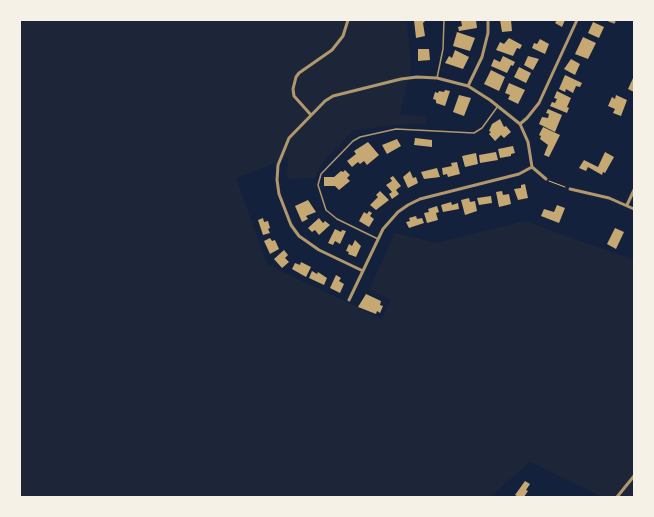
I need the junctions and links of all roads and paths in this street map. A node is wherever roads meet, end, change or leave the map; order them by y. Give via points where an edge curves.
1 (348, 20) edge
2 (444, 20) edge
3 (488, 20) edge
4 (577, 20) edge
5 (609, 20) edge
6 (614, 22) dead end
7 (437, 78) junction
8 (468, 86) junction
9 (498, 106) junction
10 (311, 115) junction
11 (520, 124) junction
12 (532, 167) junction
13 (546, 179) joint
14 (570, 189) joint
15 (634, 190) edge
16 (627, 205) junction
17 (634, 209) edge
18 (378, 239) junction
19 (363, 271) junction
20 (349, 300) dead end
21 (634, 476) edge
22 (618, 497) edge

1 - 10 street via 343,36 332,50 299,72 296,77 294,96
2 - 7 lane via 443,49
3 - 8 street via 482,57
4 - 11 street via 539,103
5 - 6 street
7 - 8 street
7 - 10 street via 401,78 343,93 325,101
8 - 9 street
9 - 11 street
9 - 18 lane via 482,128 474,133 396,129 360,137 321,174 318,185 326,210 337,219
10 - 19 street via 289,138 278,165 277,180 284,210 291,225 308,244
11 - 12 street via 528,142
12 - 13 street
12 - 18 street via 518,174 420,199 398,212
13 - 14 path
14 - 16 street
15 - 16 street
16 - 17 street
18 - 19 street
19 - 20 street
21 - 22 street

